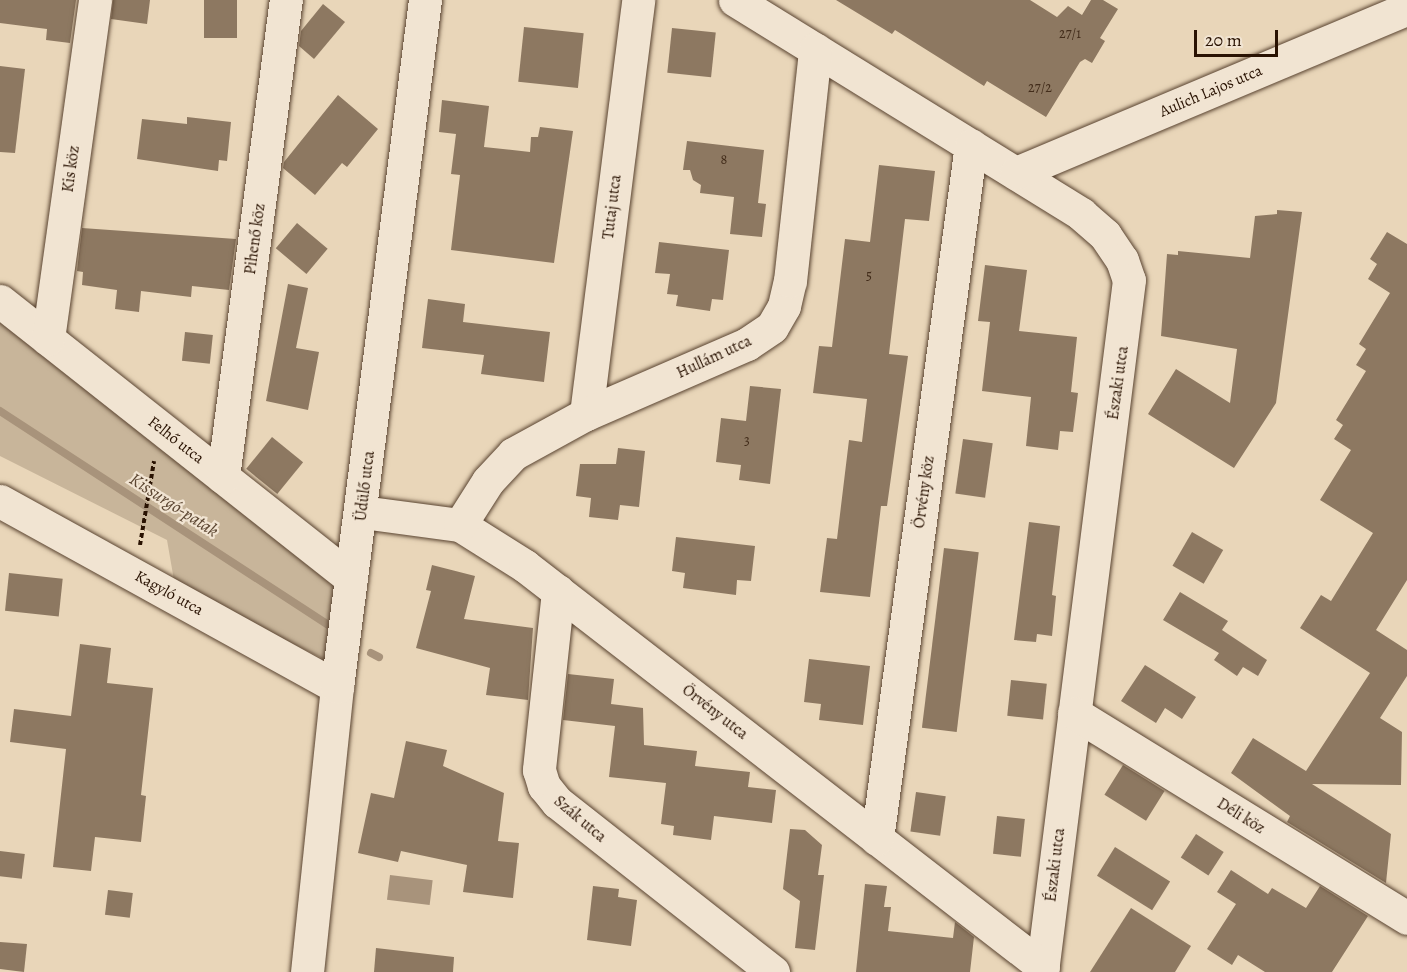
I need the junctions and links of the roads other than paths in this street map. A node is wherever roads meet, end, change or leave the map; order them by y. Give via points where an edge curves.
1 (95, 0) edge
2 (286, 0) edge
3 (425, 0) edge
4 (638, 0) edge
5 (735, 0) edge
6 (1407, 9) edge
7 (815, 49) junction
8 (971, 145) junction
9 (1016, 173) junction
10 (0, 301) edge
11 (48, 339) junction
12 (586, 414) junction
13 (223, 477) junction
14 (0, 501) edge
15 (362, 512) junction
16 (460, 525) junction
17 (351, 578) junction
18 (558, 591) junction
19 (337, 687) junction
20 (1074, 713) junction
21 (877, 839) junction
22 (1407, 918) edge
23 (1042, 970) edge
24 (307, 972) edge
25 (773, 972) edge

1 - 11 street, Kis köz
2 - 13 street, Pihenő köz
3 - 15 street, Üdülő utca
4 - 12 street, Tutaj utca
5 - 7 street, Északi utca
6 - 9 street, Aulich Lajos utca
7 - 8 street, Északi utca
7 - 12 street, Hullám utca via 790,281 784,306 772,327 747,344
8 - 9 street, Északi utca
8 - 21 street, Örvény köz
9 - 20 street, Északi utca via 1105,236 1122,260 1129,280
10 - 11 street, Felhő utca
11 - 13 street, Felhő utca
12 - 16 street, Hullám utca via 513,454 488,481
13 - 17 street, Felhő utca
14 - 19 street, Kagyló utca
15 - 16 street, Örvény utca
15 - 17 street, Üdülő utca
16 - 18 street, Örvény utca
17 - 19 street, Üdülő utca
18 - 21 street, Örvény utca
18 - 25 street, Szák utca via 539,770 543,786 557,802
19 - 24 street, Üdülő utca
20 - 22 street, Déli köz
20 - 23 street, Északi utca
21 - 23 street, Örvény utca

